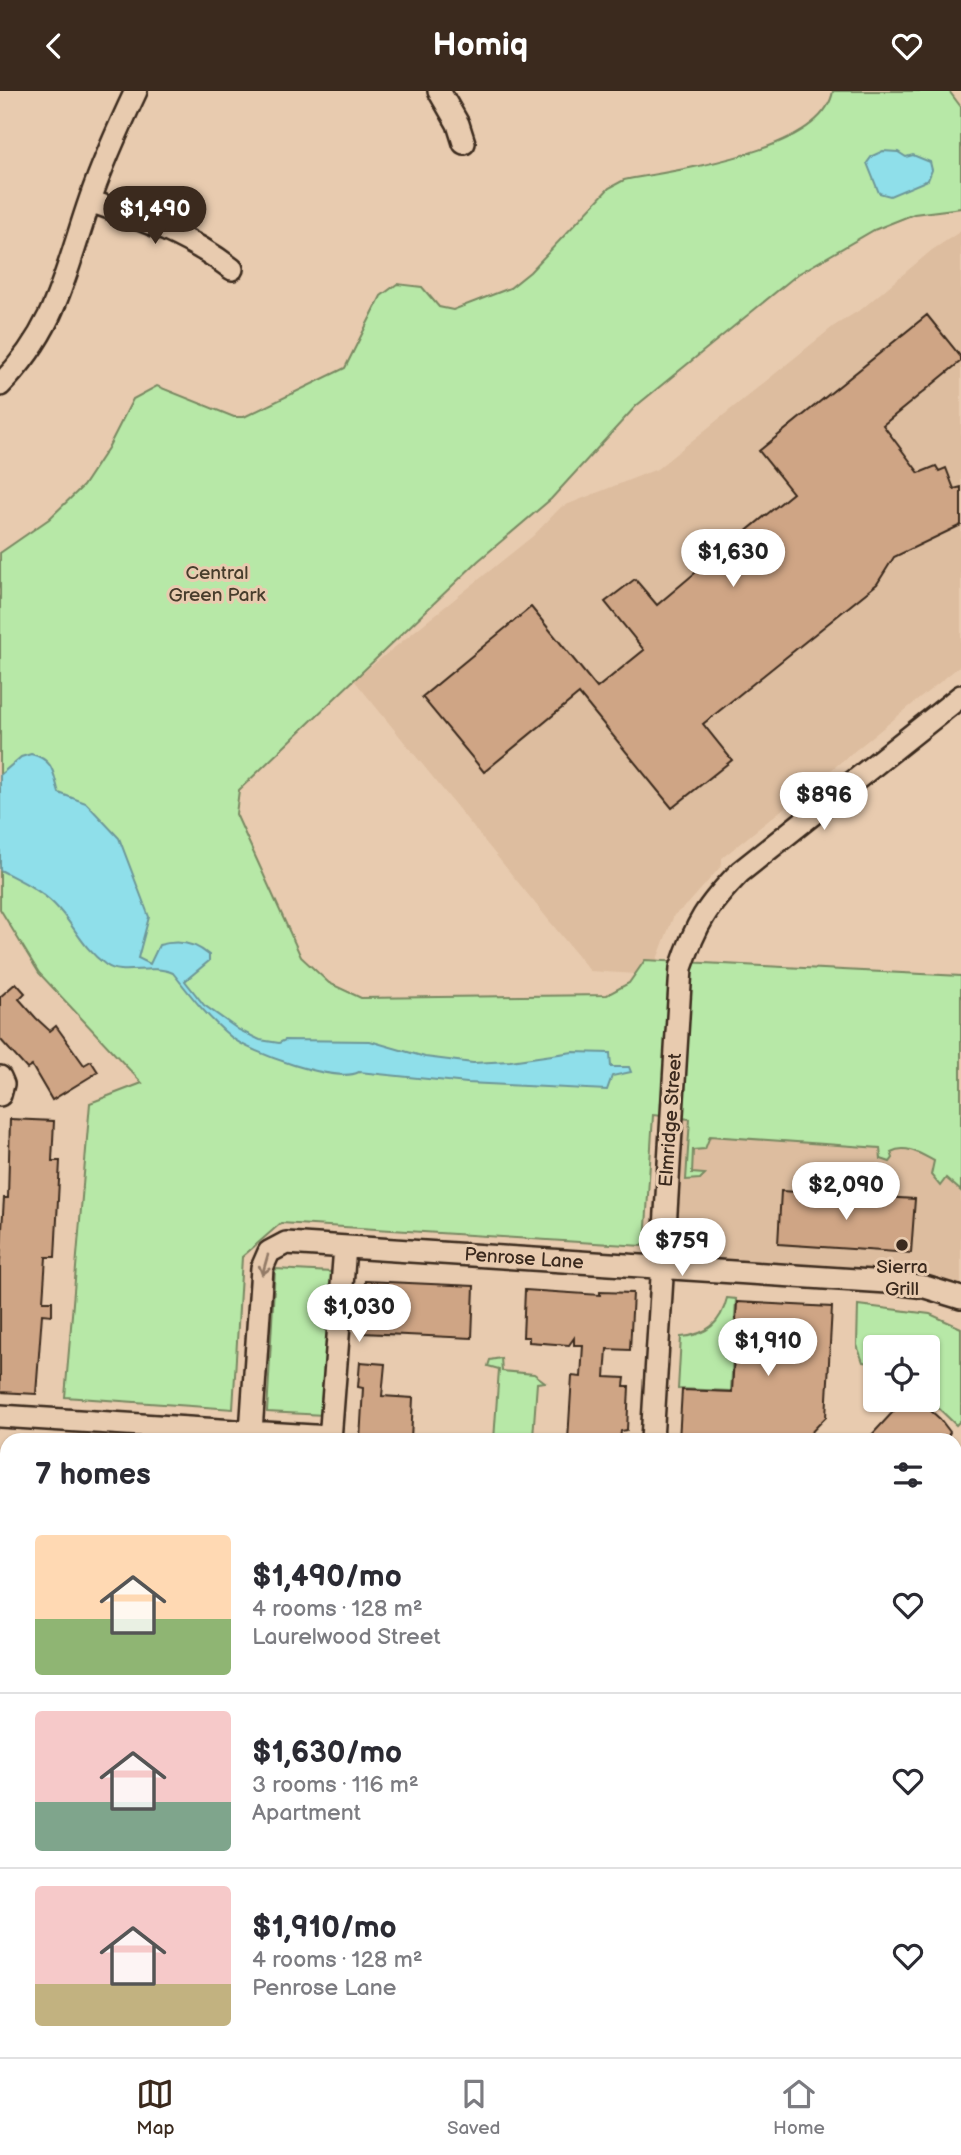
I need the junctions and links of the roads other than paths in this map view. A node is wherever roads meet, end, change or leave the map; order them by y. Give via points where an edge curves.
1 (136, 91) edge
2 (439, 91) edge
3 (464, 143) dead end
4 (90, 201) junction
5 (232, 269) dead end
6 (0, 385) edge
7 (961, 696) edge
8 (0, 1077) edge
9 (0, 1095) edge
10 (345, 1247) junction
11 (662, 1269) junction
12 (961, 1298) edge
13 (0, 1416) edge
14 (251, 1432) junction
15 (262, 1433) edge
16 (330, 1433) edge
17 (652, 1433) edge

1 - 4 street
2 - 3 street
4 - 5 street via 169,229
4 - 6 street via 57,303 20,365
7 - 11 street, Elmridge Street via 740,872 696,925 681,968
8 - 9 street
10 - 11 street, Penrose Lane
10 -> 14 street, Penrose Lane via 286,1243 275,1246 264,1261
10 - 16 street
11 - 12 street, Penrose Lane via 887,1282
11 - 17 street, Elmridge Street
13 - 14 street
14 - 15 street

